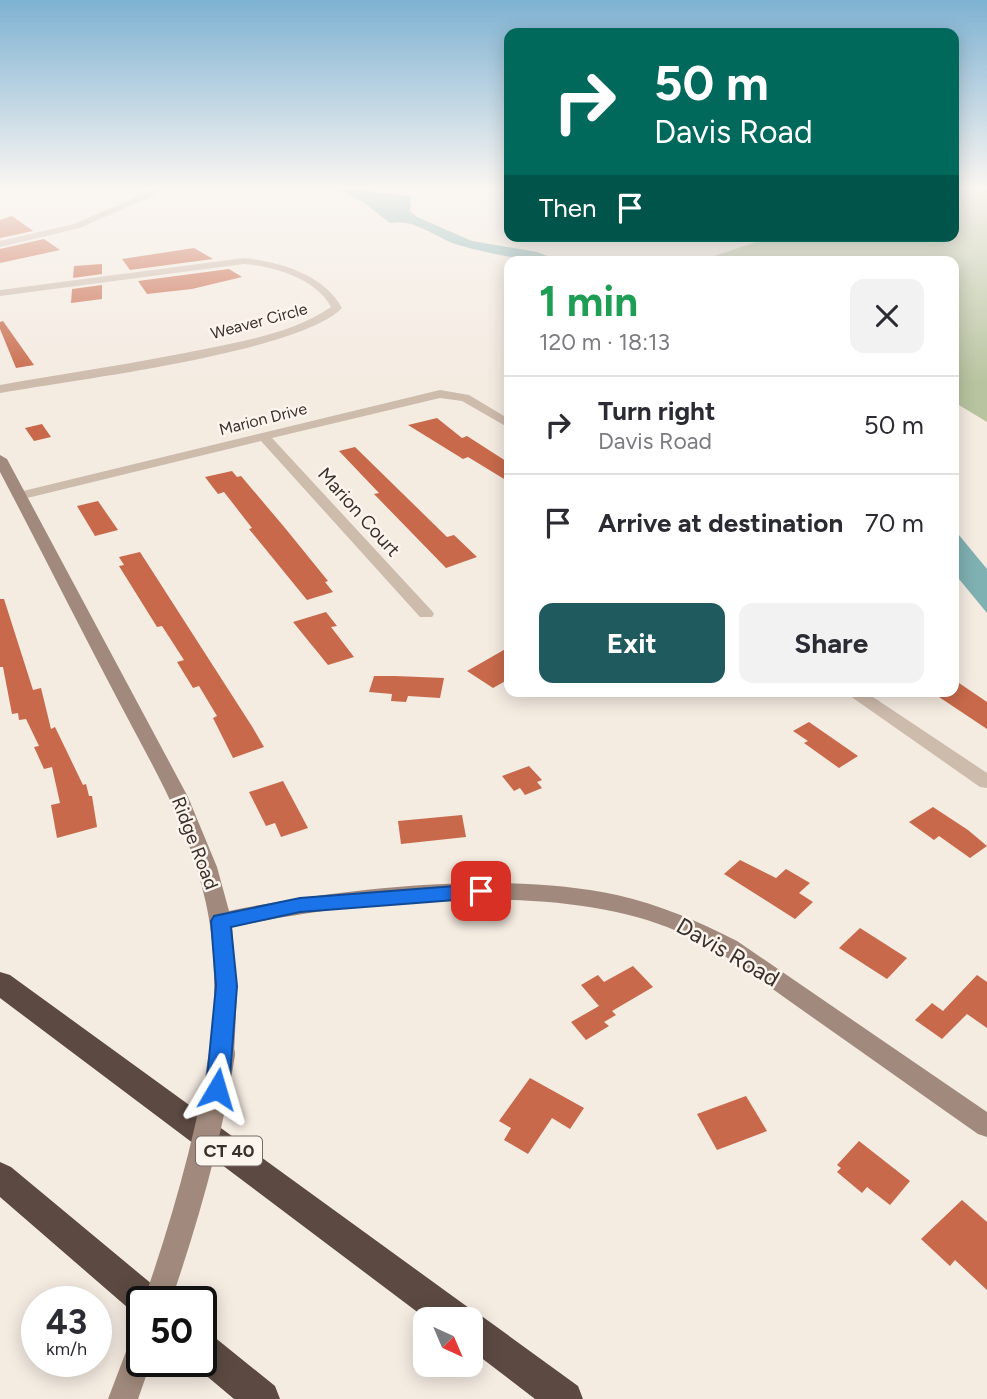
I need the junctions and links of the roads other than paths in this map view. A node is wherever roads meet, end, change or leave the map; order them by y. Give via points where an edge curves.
1 (0, 293) edge
2 (0, 389) edge
3 (504, 421) edge
4 (264, 437) junction
5 (0, 459) edge
6 (19, 496) junction
7 (425, 614) dead end
8 (861, 697) edge
9 (987, 782) edge
10 (221, 921) junction
11 (0, 983) edge
12 (987, 1126) edge
13 (0, 1177) edge
14 (128, 1286) edge
15 (162, 1286) edge
16 (439, 1307) edge
17 (483, 1338) edge
18 (217, 1361) edge
19 (131, 1377) edge
20 (123, 1399) edge
21 (262, 1399) edge
22 (565, 1399) edge

1 - 2 street, Weaver Circle via 254,261 296,275 330,296 337,308 317,322 246,344
3 - 4 street, Marion Drive via 465,398 440,394
4 - 6 street, Marion Drive
4 - 7 street, Marion Court
5 - 6 main road, Ridge Road
6 - 10 main road, Ridge Road via 183,809 206,863
8 - 9 street
10 - 12 main road, Davis Road via 300,905 481,891 561,893 639,907 729,947
10 - 15 main road, Ridge Road, bridge via 226,986 214,1111
11 - 16 highway, CT 40
13 - 14 highway
17 - 22 highway
18 - 21 highway
19 - 20 main road

